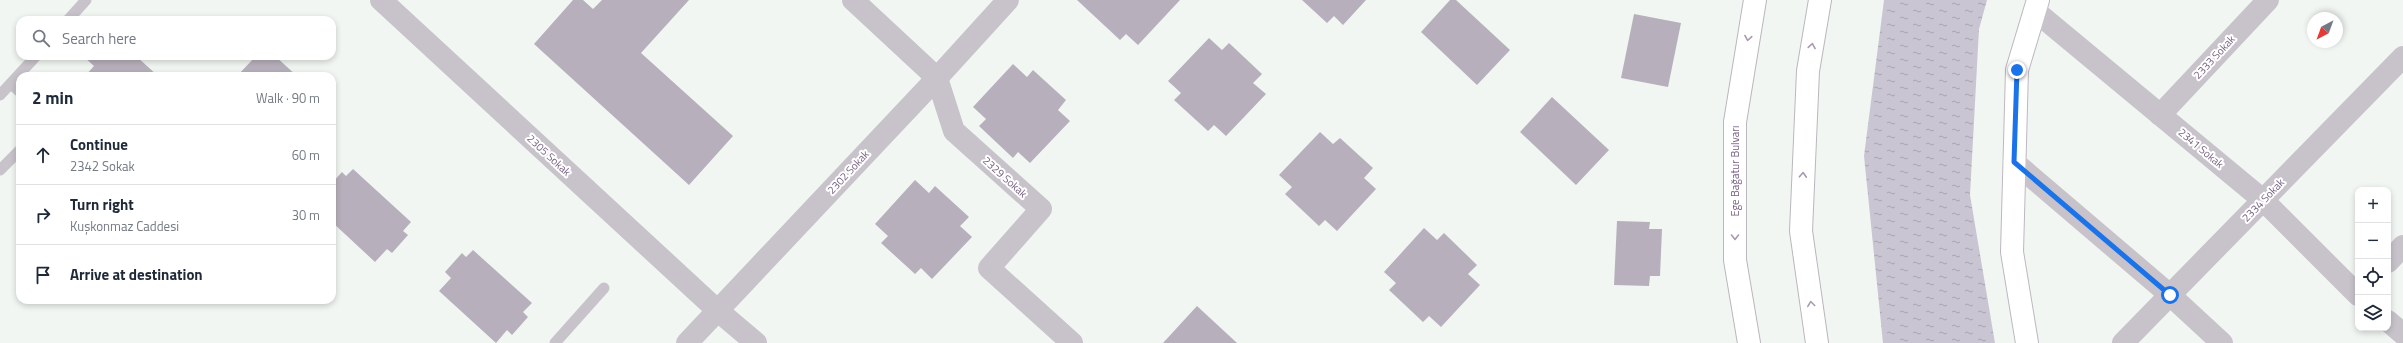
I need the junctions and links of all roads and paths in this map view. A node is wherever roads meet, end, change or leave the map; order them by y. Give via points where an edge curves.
1 (86, 0) edge
2 (381, 0) edge
3 (853, 0) edge
4 (1008, 0) edge
5 (1755, 0) edge
6 (1820, 0) edge
7 (2268, 0) edge
8 (2037, 6) edge
9 (72, 16) edge
10 (2403, 57) edge
11 (32, 60) edge
12 (22, 72) edge
13 (16, 78) edge
14 (937, 78) junction
15 (11, 84) junction
16 (16, 88) edge
17 (0, 95) edge
18 (2160, 115) junction
19 (16, 154) edge
20 (2014, 162) junction
21 (0, 170) edge
22 (2263, 200) junction
23 (2403, 246) edge
24 (2391, 259) edge
25 (604, 288) dead end
26 (2355, 291) edge
27 (2170, 295) junction
28 (717, 310) junction
29 (2391, 324) edge
30 (2403, 334) edge
31 (555, 343) edge
32 (687, 343) edge
33 (756, 343) edge
34 (1072, 343) edge
35 (1749, 343) edge
36 (1817, 343) edge
37 (2027, 343) edge
38 (2123, 343) edge
39 (2222, 343) edge

1 - 9 lane
2 - 28 street, 2305 Sokak
3 - 14 street, 2329 Sokak
4 - 14 street, 2302 Sokak
5 -> 35 main road, Ege Bağatur Bulvarı via 1735,122 1735,260
36 -> 6 main road via 1800,231 1808,71
7 - 18 street, 2333 Sokak
8 - 18 street, 2341 Sokak
8 - 20 main road via 2017,70
10 - 22 street, 2334 Sokak
11 - 12 lane
13 - 15 lane
14 - 28 street, 2302 Sokak
14 - 34 street, 2329 Sokak via 954,131 1041,209 989,268
15 - 16 lane
15 - 17 lane
18 - 22 street, 2341 Sokak
19 - 21 lane
20 - 27 street
20 - 37 main road via 2012,252
22 - 26 street, 2341 Sokak
22 - 27 street, 2334 Sokak
23 - 24 street
25 - 31 lane
27 - 38 street, 2334 Sokak
27 - 39 street
28 - 32 street, 2302 Sokak
28 - 33 street, 2305 Sokak
29 - 30 street

